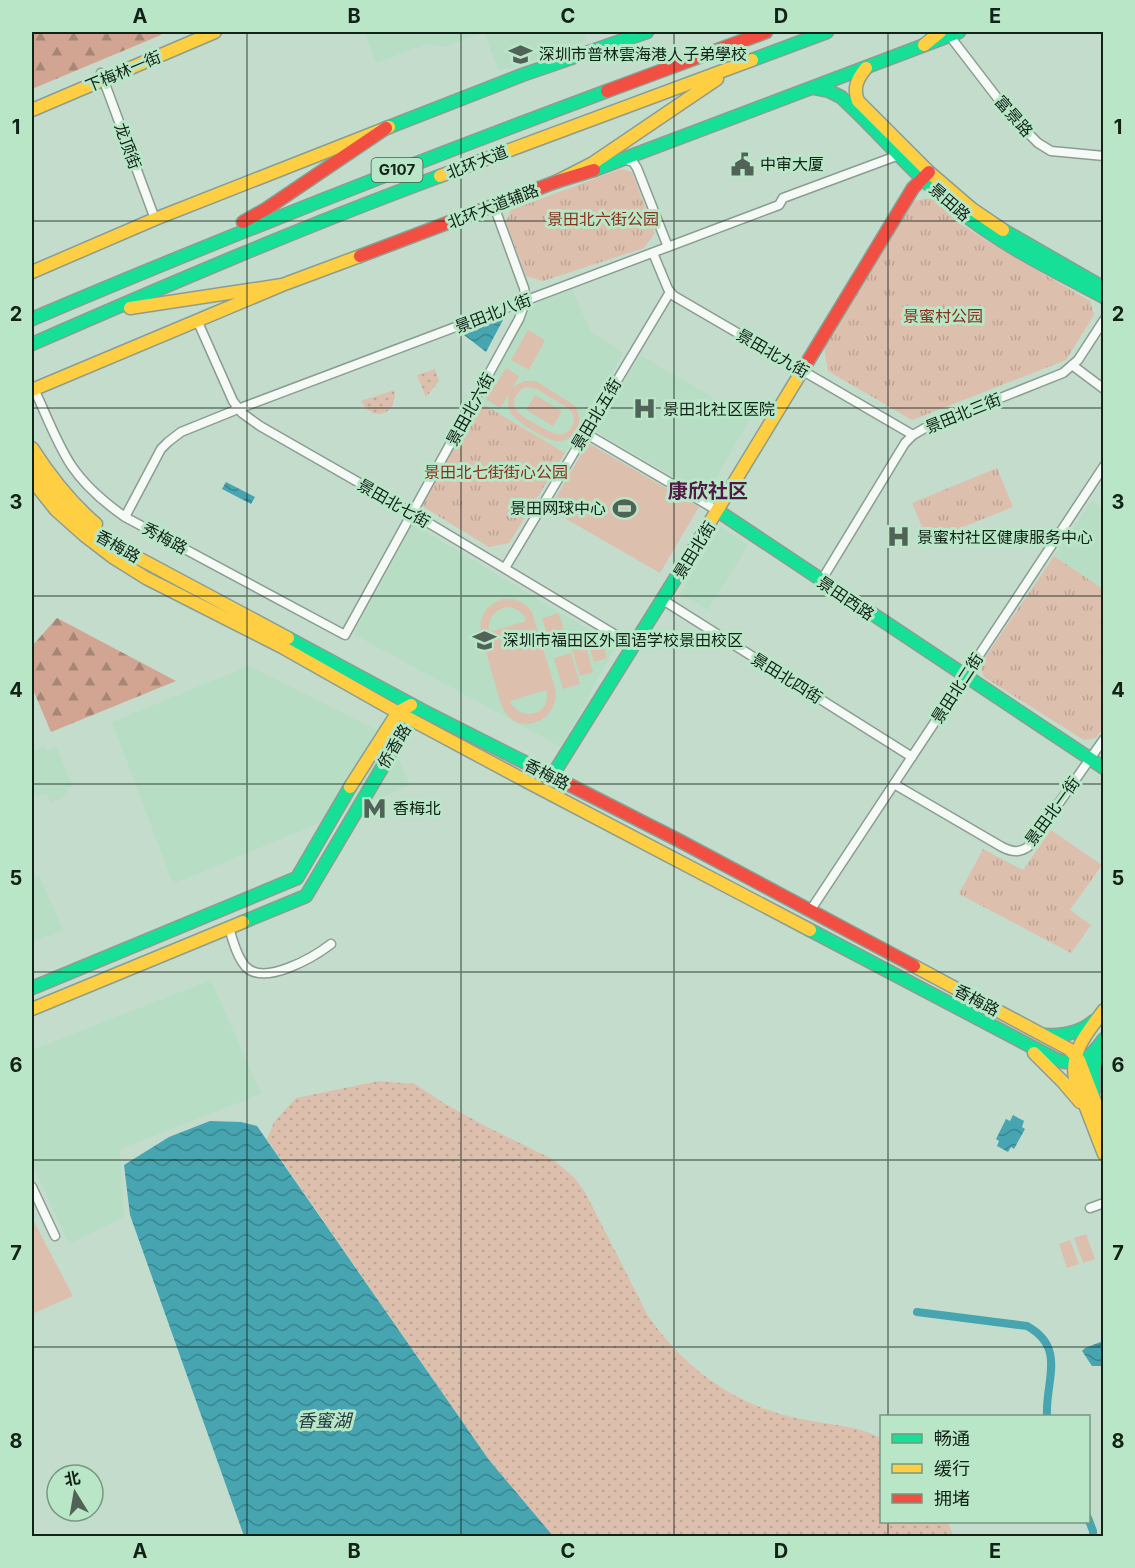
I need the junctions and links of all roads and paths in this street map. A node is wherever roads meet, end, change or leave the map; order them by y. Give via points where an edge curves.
1 (199, 32) edge
2 (214, 32) edge
3 (647, 32) edge
4 (766, 32) edge
5 (827, 32) edge
6 (949, 33) edge
7 (738, 65) junction
8 (866, 68) junction
9 (102, 76) junction
10 (814, 88) junction
11 (32, 103) edge
12 (32, 110) edge
13 (386, 128) junction
14 (899, 155) junction
15 (1104, 156) edge
16 (622, 160) junction
17 (926, 175) junction
18 (558, 181) junction
19 (494, 206) junction
20 (155, 219) junction
21 (668, 247) junction
22 (199, 249) junction
23 (653, 253) junction
24 (32, 272) edge
25 (282, 285) junction
26 (1104, 288) edge
27 (670, 292) junction
28 (1104, 297) edge
29 (526, 300) junction
30 (110, 311) junction
31 (1104, 314) edge
32 (32, 319) edge
33 (197, 320) junction
34 (1104, 320) edge
35 (32, 344) edge
36 (1072, 365) junction
37 (802, 370) junction
38 (1104, 389) edge
39 (33, 390) edge
40 (238, 409) junction
41 (585, 433) junction
42 (913, 435) junction
43 (32, 448) edge
44 (32, 464) edge
45 (1104, 466) edge
46 (32, 480) edge
47 (32, 493) edge
48 (718, 511) junction
49 (412, 513) junction
50 (68, 517) junction
51 (125, 517) junction
52 (125, 551) junction
53 (117, 561) junction
54 (505, 568) junction
55 (821, 581) junction
56 (664, 598) junction
57 (345, 635) joint
58 (634, 646) junction
59 (964, 677) junction
60 (411, 705) junction
61 (398, 712) junction
62 (411, 719) junction
63 (1104, 739) edge
64 (913, 754) junction
65 (1090, 759) junction
66 (1104, 768) edge
67 (552, 776) junction
68 (526, 780) junction
69 (894, 784) junction
70 (543, 789) junction
71 (680, 841) junction
72 (675, 860) junction
73 (810, 911) junction
74 (229, 928) junction
75 (331, 944) dead end
76 (32, 988) edge
77 (32, 1009) edge
78 (1102, 1013) edge
79 (1041, 1034) junction
80 (1016, 1039) junction
81 (1100, 1044) edge
82 (1076, 1060) junction
83 (1095, 1104) junction
84 (1090, 1118) junction
85 (1104, 1125) edge
86 (1104, 1154) edge
87 (32, 1187) edge
88 (1104, 1203) edge
89 (1090, 1208) dead end
90 (55, 1236) dead end

1 - 9 main road, 下梅林一街
2 - 9 main road, 下梅林一街
3 - 13 main road
4 - 22 main road, 北环大道 / G107 via 380,176
5 - 7 main road, 北环大道 / G107
6 - 8 main road, 北环大道辅路
6 - 15 street, 富景路 via 1012,117 1038,143 1051,150
7 - 18 main road via 593,163
7 - 30 main road, 北环大道 / G107 via 369,202
8 - 10 main road, 北环大道辅路
8 - 17 main road, 景田路 via 855,87 858,101
9 - 11 main road, 下梅林一街
9 - 12 main road, 下梅林一街
9 - 20 street, 龙顶街
10 - 14 main road, 景田路 via 841,97
10 - 16 main road, 北环大道辅路
13 - 20 main road
13 - 22 main road
14 - 17 main road, 景田路
14 - 21 street, 景田北八街
16 - 18 main road, 北环大道辅路
16 - 21 street via 637,168
17 - 26 main road, 景田路 via 987,220
17 - 28 main road, 景田路 via 959,211 991,234
17 - 37 main road, 景田北街 via 910,193
18 - 19 main road, 北环大道辅路
19 - 25 main road, 北环大道辅路
19 - 29 street
20 - 24 main road
21 - 23 street, 景田北八街
22 - 32 main road, 北环大道 / G107
23 - 27 street
23 - 29 street, 景田北八街
25 - 30 main road
25 - 33 main road, 北环大道辅路
27 - 37 street, 景田北九街
27 - 41 street, 景田北五街
29 - 40 street, 景田北八街
29 - 49 street, 景田北六街
30 - 35 main road, 北环大道 / G107
31 - 36 street, 景田北三街
33 - 39 main road, 北环大道辅路
33 - 40 street, 景田北七街
34 - 36 street, 景田北三街
36 - 38 street
36 - 42 street, 景田北三街 via 1057,375
37 - 42 street, 景田北九街
37 - 48 main road, 景田北街
39 - 51 street, 秀梅路 via 72,467 101,499
40 - 49 street, 景田北七街 via 260,426
40 - 51 street, 景田北八街 via 181,432 168,442
41 - 48 street, 景田西路
41 - 54 street, 景田北五街
42 - 55 street, 景田北三街
43 - 52 main road via 85,516
44 - 50 main road, 香梅路
45 - 59 street, 景田北二街
46 - 50 main road, 香梅路 via 50,504
47 - 53 main road via 73,537 96,553
48 - 55 main road, 景田西路
48 - 56 main road, 景田北街
49 - 54 street, 景田北七街
49 - 57 street, 景田北六街
50 - 52 main road, 香梅路
50 - 53 main road, 香梅路 via 98,548
51 - 57 street, 秀梅路
52 - 60 main road, 香梅路
53 - 61 main road, 香梅路
54 - 58 street, 景田北七街
55 - 59 main road, 景田西路
56 - 58 main road, 景田北街
56 - 64 street, 景田北四街
58 - 67 main road, 景田北街
59 - 64 street, 景田北二街
59 - 65 main road, 景田西路
60 - 61 main road, 侨香路
60 - 62 main road, 侨香路
60 - 67 main road, 香梅路
61 - 62 main road, 香梅路
61 - 76 main road, 侨香路 via 297,878
62 - 68 main road, 香梅路
62 - 74 main road, 侨香路 via 306,896
63 - 65 street, 景田北一街
64 - 69 street, 景田北二街
65 - 66 main road, 景田西路
65 - 69 street, 景田北一街 via 1028,847 1018,852 1002,847
67 - 68 main road
67 - 70 main road
67 - 71 main road, 香梅路
68 - 70 main road, 香梅路
69 - 73 street, 景田北二街
70 - 72 main road, 香梅路
71 - 72 main road via 670,848
71 - 73 main road, 香梅路
72 - 80 main road, 香梅路
73 - 79 main road, 香梅路
74 - 75 street via 242,961 259,974 310,958
74 - 77 main road, 侨香路
78 - 79 main road via 1087,1027 1073,1033
78 - 82 main road
79 - 82 main road, 香梅路 via 1065,1047
80 - 82 main road, 香梅路 via 1057,1060
80 - 84 main road via 1063,1082
81 - 82 main road via 1087,1058
81 - 83 main road via 1093,1076
82 - 83 main road
82 - 84 main road via 1074,1075
83 - 85 main road
84 - 86 main road
87 - 90 street
88 - 89 street

